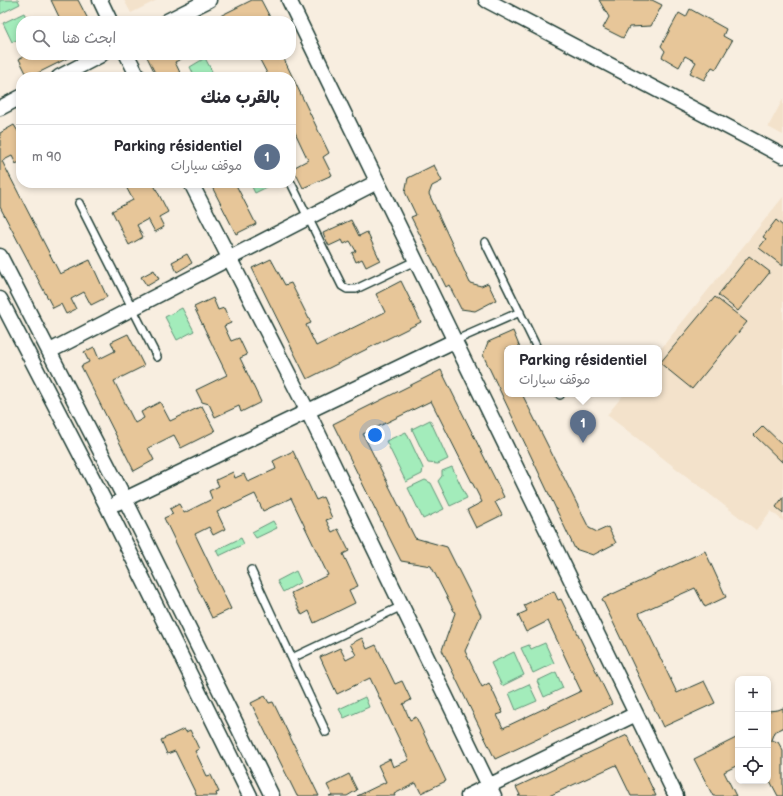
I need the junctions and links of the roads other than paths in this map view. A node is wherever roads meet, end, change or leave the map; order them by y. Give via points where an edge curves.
1 (100, 0) edge
2 (208, 0) edge
3 (289, 0) edge
4 (489, 1) edge
5 (108, 16) edge
6 (177, 16) edge
7 (91, 60) edge
8 (130, 60) edge
9 (69, 72) edge
10 (136, 72) edge
11 (16, 99) edge
12 (0, 107) edge
13 (783, 156) edge
14 (377, 182) junction
15 (193, 188) edge
16 (293, 188) edge
17 (79, 203) dead end
18 (308, 218) junction
19 (485, 242) dead end
20 (0, 256) edge
21 (228, 258) junction
22 (415, 261) junction
23 (0, 299) edge
24 (132, 308) junction
25 (520, 312) junction
26 (454, 341) junction
27 (536, 345) edge
28 (50, 351) junction
29 (156, 357) dead end
30 (308, 412) junction
31 (125, 499) junction
32 (108, 508) junction
33 (251, 570) dead end
34 (402, 606) junction
35 (292, 658) junction
36 (636, 714) junction
37 (326, 732) dead end
38 (491, 791) edge
39 (250, 796) edge
40 (272, 796) edge
41 (468, 796) edge
42 (676, 796) edge

1 - 5 street
2 - 6 street
3 - 14 street
4 - 13 street
7 - 9 street
8 - 10 street
11 - 12 street
14 - 18 street
14 - 22 street
15 - 21 street
16 - 18 lane
17 - 24 lane
18 - 21 street
18 - 22 lane via 342,286 347,289 356,289
19 - 25 lane
20 - 28 street
21 - 24 street
21 - 30 street
22 - 26 street
23 - 32 street
24 - 28 street
24 - 29 lane
25 - 26 lane
25 - 27 lane
26 - 30 street
26 - 36 street
28 - 31 street
30 - 31 street
30 - 34 street
31 - 32 street
31 - 40 street
32 - 39 street
33 - 35 lane
34 - 35 lane
34 - 38 street
35 - 37 lane
36 - 38 street
36 - 42 street
38 - 41 street

